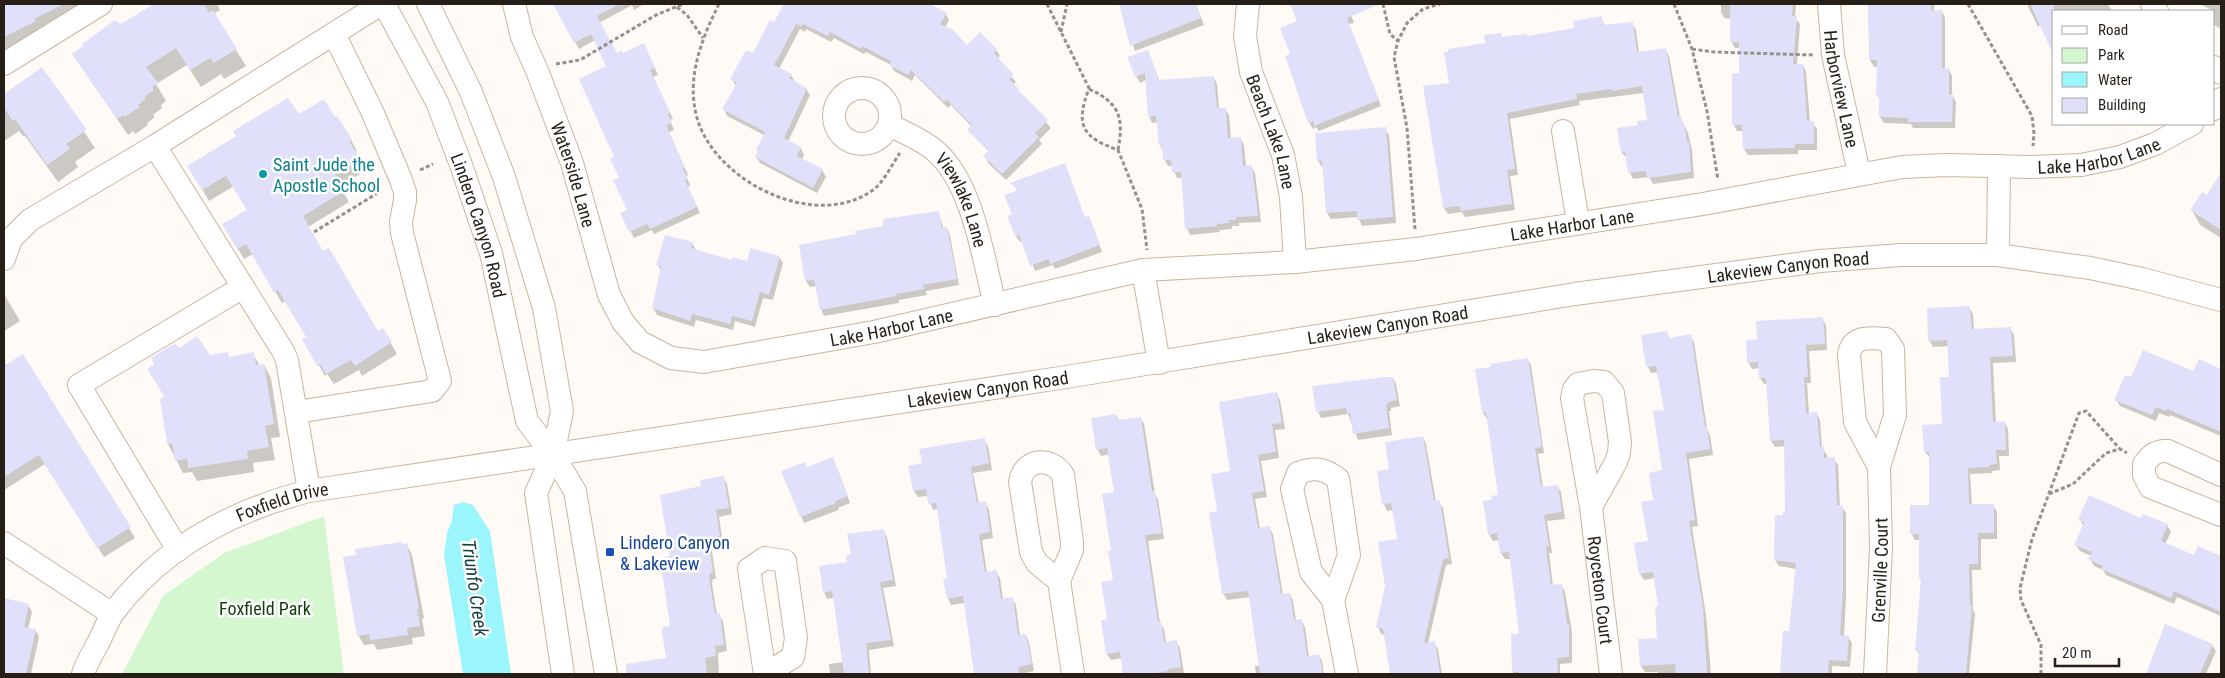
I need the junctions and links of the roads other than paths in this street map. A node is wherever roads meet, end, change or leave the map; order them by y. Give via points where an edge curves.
1 (101, 4) edge
2 (383, 4) edge
3 (428, 4) edge
4 (514, 4) edge
5 (1248, 4) edge
6 (1828, 4) edge
7 (334, 34) junction
8 (4, 64) edge
9 (889, 125) dead end
10 (2190, 125) edge
11 (1563, 131) dead end
12 (155, 146) junction
13 (1999, 166) junction
14 (1859, 174) junction
15 (1578, 222) junction
16 (1998, 255) junction
17 (4, 259) edge
18 (1295, 262) junction
19 (1143, 270) junction
20 (243, 287) junction
21 (2221, 300) edge
22 (995, 305) junction
23 (640, 342) joint
24 (1159, 363) junction
25 (296, 412) junction
26 (553, 455) junction
27 (1879, 468) junction
28 (2221, 475) edge
29 (309, 491) junction
30 (1591, 507) junction
31 (2221, 515) edge
32 (4, 543) edge
33 (178, 550) junction
34 (1059, 582) dead end
35 (1333, 600) junction
36 (112, 614) junction
37 (83, 674) edge
38 (563, 674) edge
39 (606, 674) edge
40 (1073, 674) edge
41 (1347, 674) edge
42 (1611, 674) edge
43 (1875, 674) edge

1 - 8 street
2 - 7 street
2 - 26 street, Lindero Canyon Road via 437,102 460,162 491,253 527,420
3 - 26 street, Lindero Canyon Road via 471,92 504,177 544,308 562,411
4 - 23 street, Waterside Lane via 522,37 572,163 609,295 623,322
5 - 18 street, Beach Lake Lane via 1245,36 1252,72 1283,154
6 - 14 street, Harborview Lane via 1833,56
7 - 12 street
7 - 25 street via 372,111 405,192 402,233 440,381 432,392
9 - 22 street, Viewlake Lane via 934,150 954,173 969,202
10 - 13 street, Lake Harbor Lane via 2155,144 2120,157 2081,165
11 - 15 street
12 - 17 street via 30,220 11,239
12 - 20 street
13 - 14 street, Lake Harbor Lane via 1911,166
13 - 16 street
14 - 15 street, Lake Harbor Lane
15 - 18 street, Lake Harbor Lane via 1416,249
16 - 21 street, Lakeview Canyon Road via 2090,268
16 - 24 street, Lakeview Canyon Road via 1901,255 1820,261 1575,294
18 - 19 street, Lake Harbor Lane
19 - 22 street, Lake Harbor Lane
19 - 24 street
20 - 25 street via 287,360
20 - 33 street via 80,384
22 - 23 street, Lake Harbor Lane via 874,332 704,362 671,358
24 - 26 street, Lakeview Canyon Road
25 - 29 street
26 - 29 street, Foxfield Drive
26 - 38 street, Lindero Canyon Road via 536,493
26 - 39 street, Lindero Canyon Road via 575,490
27 - 27 street, Grenville Court via 1894,415 1893,349 1886,339 1870,338 1855,342 1850,346 1849,354 1855,422
27 - 43 street, Grenville Court via 1881,548
28 - 31 street via 2168,451 2153,454 2144,464 2144,475 2150,487
29 - 33 street, Foxfield Drive via 270,501 232,516
30 - 30 street, Royceton Court via 1616,462 1620,442 1613,393 1604,382 1593,380 1578,384 1572,398
30 - 42 street, Royceton Court
32 - 36 street
33 - 36 street, Foxfield Drive via 157,565
34 - 40 street
35 - 35 street via 1349,555 1338,479 1328,471 1309,469 1298,473 1292,489 1310,572
35 - 41 street
36 - 37 street, Foxfield Drive

